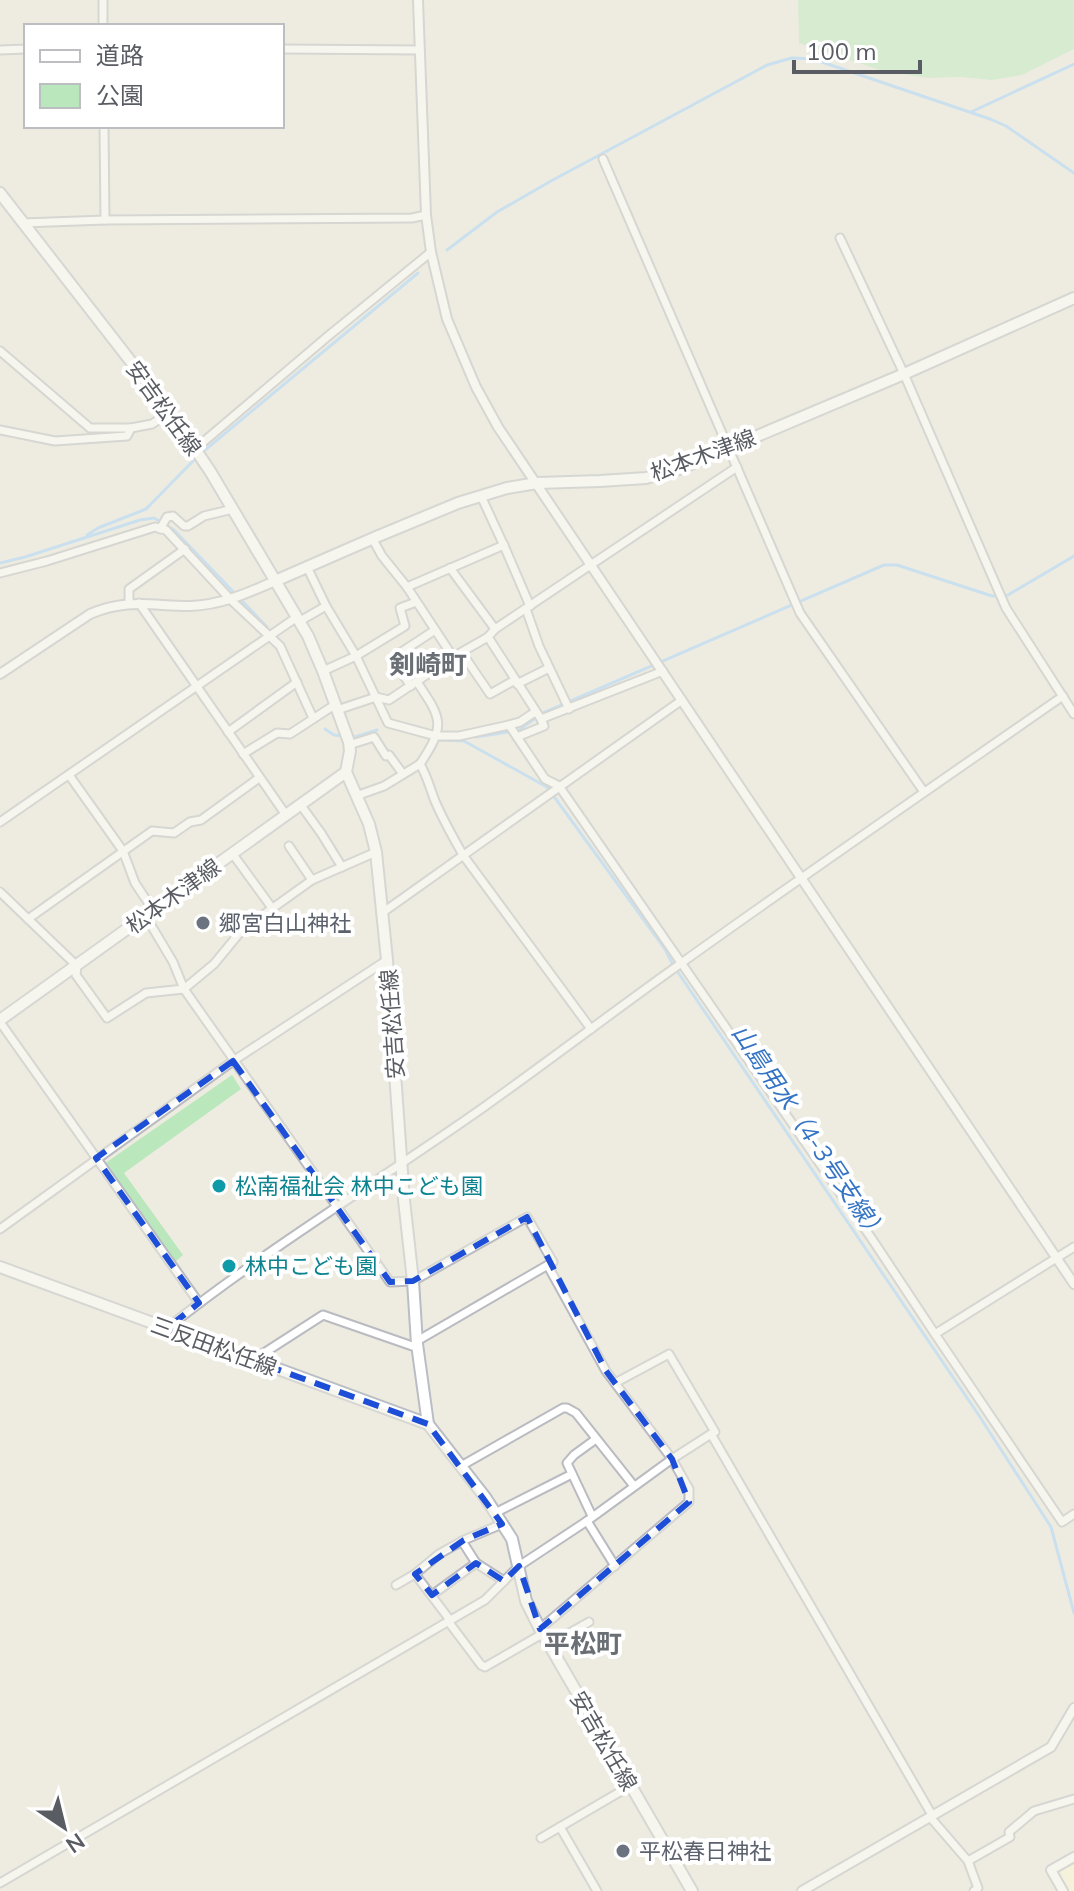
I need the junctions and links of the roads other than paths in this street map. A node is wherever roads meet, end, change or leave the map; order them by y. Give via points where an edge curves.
1 (103, 0) edge
2 (418, 0) edge
3 (103, 24) edge
4 (24, 49) edge
5 (284, 49) edge
6 (0, 50) edge
7 (419, 50) junction
8 (104, 128) edge
9 (603, 159) dead end
10 (0, 193) edge
11 (426, 215) junction
12 (105, 220) junction
13 (23, 223) junction
14 (840, 238) dead end
15 (431, 252) junction
16 (1074, 298) edge
17 (0, 351) edge
18 (904, 374) junction
19 (170, 412) junction
20 (131, 428) junction
21 (0, 430) edge
22 (729, 448) junction
23 (195, 449) junction
24 (737, 467) junction
25 (537, 483) junction
26 (481, 496) junction
27 (233, 509) junction
28 (160, 528) junction
29 (372, 538) junction
30 (504, 545) junction
31 (185, 549) junction
32 (592, 564) junction
33 (307, 567) junction
34 (450, 568) junction
35 (0, 573) edge
36 (275, 581) junction
37 (407, 587) junction
38 (236, 598) junction
39 (416, 602) junction
40 (134, 604) junction
41 (326, 606) junction
42 (528, 607) junction
43 (299, 619) junction
44 (495, 629) junction
45 (435, 630) junction
46 (273, 633) junction
47 (389, 637) junction
48 (488, 637) junction
49 (400, 653) junction
50 (462, 653) junction
51 (356, 656) junction
52 (453, 657) junction
53 (549, 668) junction
54 (662, 670) junction
55 (323, 671) junction
56 (0, 674) edge
57 (297, 682) junction
58 (516, 682) junction
59 (414, 684) junction
60 (197, 687) junction
61 (1063, 696) junction
62 (376, 697) junction
63 (682, 700) junction
64 (336, 707) junction
65 (568, 708) junction
66 (1074, 714) edge
67 (539, 717) junction
68 (313, 718) junction
69 (509, 725) junction
70 (228, 732) junction
71 (436, 736) junction
72 (517, 737) junction
73 (349, 743) junction
74 (243, 754) junction
75 (420, 764) junction
76 (346, 772) junction
77 (403, 774) junction
78 (69, 775) junction
79 (259, 778) junction
80 (554, 790) junction
81 (924, 792) junction
82 (356, 796) junction
83 (300, 804) junction
84 (286, 815) junction
85 (0, 822) edge
86 (289, 846) dead end
87 (123, 851) junction
88 (376, 852) junction
89 (232, 853) junction
90 (463, 855) junction
91 (342, 867) junction
92 (802, 878) junction
93 (312, 880) junction
94 (0, 892) edge
95 (272, 908) junction
96 (149, 912) junction
97 (382, 913) junction
98 (28, 919) junction
99 (387, 960) junction
100 (680, 964) junction
101 (77, 966) junction
102 (184, 989) junction
103 (0, 1021) edge
104 (591, 1029) junction
105 (233, 1061) junction
106 (96, 1158) junction
107 (402, 1163) junction
108 (336, 1206) junction
109 (0, 1229) edge
110 (1074, 1247) edge
111 (1057, 1258) junction
112 (548, 1266) junction
113 (0, 1267) edge
114 (413, 1281) junction
115 (1074, 1284) edge
116 (199, 1303) junction
117 (166, 1329) junction
118 (935, 1334) junction
119 (417, 1344) junction
120 (253, 1360) junction
121 (615, 1383) junction
122 (428, 1424) junction
123 (715, 1432) dead end
124 (596, 1439) junction
125 (672, 1459) junction
126 (461, 1466) junction
127 (572, 1474) junction
128 (634, 1486) junction
129 (495, 1513) junction
130 (1074, 1514) edge
131 (590, 1518) junction
132 (502, 1524) junction
133 (462, 1541) junction
134 (476, 1563) junction
135 (519, 1566) junction
136 (615, 1566) junction
137 (415, 1574) junction
138 (504, 1581) junction
139 (396, 1585) dead end
140 (432, 1595) junction
141 (449, 1621) junction
142 (589, 1622) dead end
143 (541, 1632) junction
144 (548, 1645) junction
145 (1074, 1708) edge
146 (630, 1786) junction
147 (1074, 1799) edge
148 (931, 1816) junction
149 (560, 1827) junction
150 (541, 1838) dead end
151 (1074, 1857) edge
152 (968, 1861) junction
153 (0, 1883) edge
154 (977, 1890) edge
155 (597, 1891) edge
156 (692, 1891) edge
157 (802, 1891) edge
158 (1063, 1891) edge

1 - 3 street
2 - 7 street
4 - 6 street
5 - 7 street
7 - 11 street
8 - 12 street
9 - 22 street
10 - 13 main road, 安吉松任線
11 - 12 street
11 - 15 street
12 - 13 street
13 - 19 main road, 安吉松任線
14 - 18 street
15 - 23 street
15 - 25 street via 447,319 476,387
16 - 18 main road, 松本木津線
17 - 20 street via 90,428
18 - 22 main road, 松本木津線
18 - 61 street via 1004,603
19 - 20 street via 152,424
19 - 23 main road, 安吉松任線
20 - 21 street via 127,436 55,441
22 - 24 street
22 - 25 main road, 松本木津線 via 646,478
23 - 27 main road, 安吉松任線
24 - 32 street
24 - 81 street via 796,604
25 - 26 main road, 松本木津線
25 - 32 street
26 - 29 main road, 松本木津線
26 - 30 street
27 - 28 street via 188,526 167,517
27 - 36 main road, 安吉松任線
28 - 31 street
28 - 35 street
29 - 33 main road, 松本木津線
29 - 37 street
30 - 34 street
30 - 42 street
31 - 38 street
31 - 40 street via 129,589
32 - 42 street
32 - 54 street
33 - 36 main road, 松本木津線
33 - 41 street
34 - 37 street
34 - 44 street
36 - 38 street
36 - 43 main road, 安吉松任線
37 - 39 street
38 - 40 street via 193,606
38 - 46 street
39 - 45 street
39 - 47 street via 400,608 405,626
40 - 56 street via 90,614
40 - 60 street
41 - 43 street
41 - 51 street
42 - 44 street
42 - 53 street
43 - 46 street
43 - 55 main road, 安吉松任線
44 - 48 street
45 - 49 street
45 - 52 street
46 - 57 street
46 - 60 street
47 - 49 street
47 - 51 street
48 - 50 street
48 - 58 street
49 - 59 street via 398,668
50 - 52 street
50 - 58 street via 490,694
51 - 55 street
51 - 62 street
52 - 59 street
53 - 58 street
53 - 65 street
54 - 63 street
54 - 65 street
55 - 64 main road, 安吉松任線
57 - 68 street
57 - 70 street
58 - 67 street
59 - 62 street via 389,700
59 - 71 street via 435,709
60 - 70 street
60 - 78 street
61 - 66 street
61 - 81 street
62 - 64 street
62 - 71 street via 388,723
63 - 80 street
63 - 92 street
64 - 68 street
64 - 73 main road, 安吉松任線
65 - 67 street
67 - 69 street
67 - 72 street via 544,726
68 - 74 street
69 - 71 street
69 - 72 street
70 - 74 street
71 - 75 street
72 - 80 street
73 - 76 main road, 安吉松任線
73 - 77 street via 374,737
74 - 79 street
75 - 77 street
75 - 90 street
76 - 82 main road, 安吉松任線
76 - 83 main road, 松本木津線
77 - 82 street
78 - 85 street
78 - 87 street
79 - 84 street
79 - 87 street via 201,820 174,833 152,831
80 - 90 street
80 - 100 street
81 - 92 street
82 - 88 main road, 安吉松任線
83 - 84 main road, 松本木津線
83 - 91 street
84 - 89 main road, 松本木津線
86 - 93 street
87 - 96 street
87 - 98 street
88 - 91 street
88 - 97 main road, 安吉松任線
89 - 95 street
89 - 96 main road, 松本木津線
90 - 97 street
90 - 104 street
91 - 93 street
92 - 100 street
92 - 111 street
93 - 95 street
94 - 98 street
95 - 102 street via 242,930
96 - 101 main road, 松本木津線
96 - 102 street
97 - 99 main road, 安吉松任線
98 - 101 street
99 - 105 street
99 - 107 main road, 安吉松任線
100 - 104 street
100 - 118 street
101 - 102 street via 76,975 107,1018 146,993
101 - 103 main road, 松本木津線
102 - 105 street
103 - 106 street
104 - 107 street
105 - 106 street
105 - 108 street
106 - 109 street
106 - 116 street
107 - 108 street
107 - 114 main road, 安吉松任線
108 - 114 street via 390,1282
108 - 116 street
110 - 111 street
111 - 115 street
111 - 118 street
112 - 114 street via 553,1262 527,1217
112 - 119 street
112 - 121 street
113 - 117 main road, 三反田松任線
114 - 119 main road, 安吉松任線
116 - 117 street
117 - 120 main road, 三反田松任線
118 - 130 street via 1062,1522
119 - 120 street via 323,1315
119 - 122 main road, 安吉松任線
120 - 122 main road, 三反田松任線
121 - 123 street via 669,1354
121 - 125 street
122 - 126 main road, 安吉松任線
124 - 126 street via 576,1413 563,1408
124 - 127 street via 567,1463
124 - 128 street
125 - 128 street
125 - 136 street via 689,1489 689,1502
125 - 148 street via 711,1434
126 - 129 main road, 安吉松任線
127 - 129 street
127 - 131 street
128 - 131 street
129 - 132 main road, 安吉松任線
131 - 135 street
131 - 136 street
132 - 133 street
132 - 135 main road, 安吉松任線
133 - 134 street
133 - 137 street
134 - 138 street
134 - 140 street
135 - 138 street
135 - 143 main road, 安吉松任線 via 526,1601
136 - 143 street
137 - 139 street
137 - 140 street
138 - 141 street via 485,1600
140 - 141 street
141 - 143 street via 485,1667
141 - 153 street
142 - 144 street
143 - 144 main road, 安吉松任線
144 - 146 main road, 安吉松任線
145 - 148 street via 1051,1747
146 - 149 street
146 - 156 main road, 安吉松任線
147 - 152 street via 1034,1811 1009,1832 1010,1837
148 - 152 street
148 - 157 street
149 - 150 street
149 - 155 street
151 - 158 street via 1051,1870
152 - 154 street

